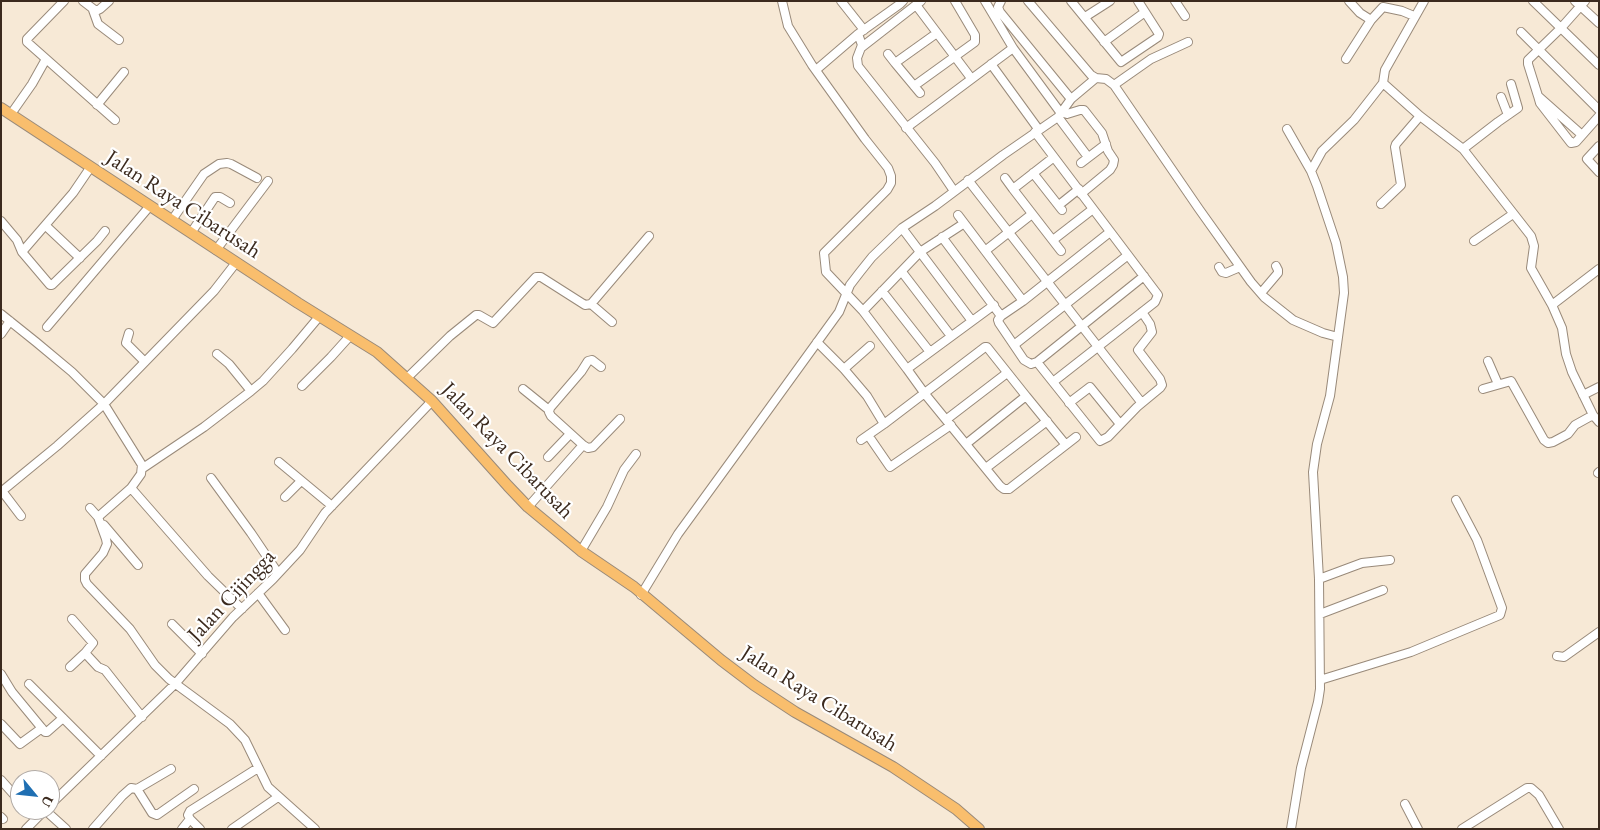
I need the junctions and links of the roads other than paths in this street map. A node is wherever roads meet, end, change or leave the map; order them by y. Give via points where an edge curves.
1 (64, 1) edge
2 (83, 1) edge
3 (109, 1) edge
4 (782, 1) edge
5 (841, 1) edge
6 (902, 1) edge
7 (955, 1) edge
8 (985, 1) edge
9 (1001, 1) edge
10 (1028, 1) edge
11 (1071, 1) edge
12 (1110, 1) edge
13 (1138, 1) edge
14 (1175, 1) edge
15 (1349, 1) edge
16 (1424, 1) edge
17 (1532, 1) edge
18 (919, 3) edge
19 (1580, 3) edge
20 (93, 10) junction
21 (1145, 12) junction
22 (1185, 16) dead end
23 (1414, 16) junction
24 (1085, 18) junction
25 (1372, 20) junction
26 (1599, 23) edge
27 (1561, 28) junction
28 (861, 32) junction
29 (1522, 32) dead end
30 (937, 33) junction
31 (119, 40) dead end
32 (1104, 42) junction
33 (1188, 42) dead end
34 (862, 47) junction
35 (1013, 48) junction
36 (1538, 50) junction
37 (888, 54) dead end
38 (954, 56) junction
39 (46, 59) junction
40 (1346, 59) dead end
41 (895, 63) junction
42 (992, 64) junction
43 (1599, 65) edge
44 (816, 70) junction
45 (124, 72) dead end
46 (971, 78) junction
47 (1096, 78) junction
48 (1383, 83) junction
49 (1511, 84) dead end
50 (1114, 85) junction
51 (914, 86) junction
52 (920, 93) dead end
53 (1538, 96) junction
54 (1501, 97) dead end
55 (1071, 99) junction
56 (97, 105) junction
57 (1599, 110) edge
58 (4, 111) edge
59 (1059, 114) junction
60 (1508, 115) junction
61 (1420, 116) junction
62 (1599, 116) edge
63 (115, 120) dead end
64 (1592, 124) junction
65 (906, 128) junction
66 (1287, 129) dead end
67 (1599, 130) edge
68 (1037, 131) junction
69 (1582, 135) junction
70 (1106, 144) junction
71 (1599, 146) edge
72 (1463, 149) junction
73 (1054, 157) junction
74 (1088, 157) junction
75 (1081, 163) dead end
76 (90, 168) junction
77 (1311, 171) junction
78 (1599, 172) edge
79 (1033, 173) junction
80 (257, 178) dead end
81 (1005, 178) dead end
82 (968, 180) junction
83 (268, 182) dead end
84 (1013, 189) junction
85 (954, 191) junction
86 (1080, 191) junction
87 (230, 204) dead end
88 (1381, 204) dead end
89 (153, 209) junction
90 (1093, 209) junction
91 (1032, 214) junction
92 (1513, 214) junction
93 (958, 215) dead end
94 (172, 220) junction
95 (1, 221) edge
96 (963, 224) junction
97 (46, 226) junction
98 (902, 228) junction
99 (105, 231) dead end
100 (191, 232) junction
101 (1008, 232) junction
102 (1110, 232) junction
103 (649, 236) dead end
104 (942, 236) junction
105 (1053, 240) junction
106 (1474, 241) dead end
107 (216, 250) junction
108 (1061, 251) dead end
109 (22, 252) junction
110 (920, 252) junction
111 (985, 252) junction
112 (1128, 255) junction
113 (80, 258) junction
114 (235, 264) junction
115 (1240, 266) junction
116 (1276, 266) dead end
117 (1219, 267) dead end
118 (1599, 269) edge
119 (902, 272) junction
120 (1144, 276) junction
121 (1047, 282) junction
122 (842, 288) junction
123 (882, 291) junction
124 (1261, 293) junction
125 (1023, 301) junction
126 (591, 304) junction
127 (994, 305) junction
128 (1552, 305) junction
129 (1064, 306) junction
130 (863, 311) junction
131 (1142, 312) junction
132 (1, 314) edge
133 (1002, 316) junction
134 (318, 318) junction
135 (10, 321) junction
136 (972, 321) junction
137 (612, 322) dead end
138 (1081, 326) junction
139 (47, 327) dead end
140 (128, 333) dead end
141 (1, 334) edge
142 (951, 336) junction
143 (1338, 337) junction
144 (349, 338) junction
145 (817, 342) junction
146 (1014, 345) junction
147 (870, 346) dead end
148 (1097, 347) junction
149 (930, 352) junction
150 (217, 354) dead end
151 (1488, 361) dead end
152 (145, 362) junction
153 (1037, 362) junction
154 (601, 368) dead end
155 (844, 369) junction
156 (907, 369) junction
157 (1007, 373) junction
158 (407, 378) junction
159 (1053, 382) junction
160 (1498, 384) junction
161 (302, 386) dead end
162 (1599, 386) edge
163 (523, 389) dead end
164 (1483, 389) dead end
165 (251, 391) junction
166 (925, 394) junction
167 (1583, 395) junction
168 (1026, 396) junction
169 (432, 401) junction
170 (1141, 402) junction
171 (1069, 403) junction
172 (104, 404) junction
173 (549, 410) junction
174 (1597, 418) edge
175 (620, 419) dead end
176 (1047, 421) junction
177 (949, 422) junction
178 (884, 424) junction
179 (1120, 424) junction
180 (570, 434) junction
181 (868, 435) junction
182 (1076, 438) dead end
183 (861, 440) dead end
184 (966, 444) junction
185 (583, 445) junction
186 (1066, 445) junction
187 (636, 454) dead end
188 (548, 457) dead end
189 (279, 462) dead end
190 (143, 468) junction
191 (986, 468) junction
192 (211, 478) dead end
193 (302, 481) junction
194 (131, 488) junction
195 (2, 492) edge
196 (285, 497) dead end
197 (1456, 500) dead end
198 (332, 506) junction
199 (528, 507) junction
200 (90, 508) dead end
201 (22, 516) dead end
202 (99, 519) junction
203 (582, 551) junction
204 (1390, 560) dead end
205 (138, 565) dead end
206 (278, 573) junction
207 (620, 578) junction
208 (1319, 579) junction
209 (1383, 590) dead end
210 (637, 591) junction
211 (258, 593) junction
212 (242, 609) junction
213 (1320, 614) junction
214 (72, 619) dead end
215 (172, 624) dead end
216 (285, 630) dead end
217 (1599, 632) edge
218 (85, 653) junction
219 (202, 654) junction
220 (1557, 656) dead end
221 (70, 667) dead end
222 (1, 674) edge
223 (1320, 680) junction
224 (29, 684) dead end
225 (175, 684) junction
226 (142, 717) junction
227 (63, 718) junction
228 (1, 724) edge
229 (42, 728) junction
230 (102, 756) junction
231 (258, 768) junction
232 (171, 769) dead end
233 (1, 780) edge
234 (137, 789) junction
235 (194, 789) dead end
236 (10, 790) edge
237 (60, 796) edge
238 (278, 797) junction
239 (1405, 804) dead end
240 (190, 819) junction
241 (35, 820) edge
242 (56, 820) edge
243 (26, 829) edge
244 (66, 829) edge
245 (94, 829) edge
246 (182, 829) edge
247 (200, 829) edge
248 (232, 829) edge
249 (316, 829) edge
250 (977, 829) edge
251 (1291, 829) edge
252 (1418, 829) edge
253 (1462, 829) edge
254 (1559, 829) edge

1 - 39 street via 26,40
2 - 20 street
3 - 20 street
4 - 44 street via 788,26
5 - 28 street
6 - 28 street
7 - 38 street via 976,39
8 - 35 street
9 - 55 street via 1000,12
10 - 47 street
11 - 24 street
12 - 24 street
13 - 21 street
14 - 22 street
15 - 25 street
16 - 23 street
17 - 27 street
18 - 30 street
18 - 34 street
19 - 26 street
19 - 27 street
20 - 31 street via 98,24
21 - 32 street
21 - 32 street via 1159,33 1158,37 1123,62
23 - 25 street via 1385,7
23 - 48 street via 1385,70
24 - 32 street
25 - 40 street
27 - 36 street
27 - 43 street
28 - 34 street
28 - 44 street
29 - 36 street
30 - 38 street
30 - 41 street
33 - 50 street via 1151,59
34 - 65 street via 858,66
35 - 42 street
35 - 59 street
36 - 53 street via 1528,62
36 - 57 street
37 - 41 street
38 - 46 street
38 - 51 street
39 - 56 street
39 - 58 street via 36,78
41 - 51 street
42 - 46 street
42 - 68 street
44 - 122 street via 891,176 887,190 824,253 826,272
45 - 56 street
46 - 65 street
47 - 50 street via 1106,79
47 - 55 street
48 - 61 street
48 - 77 street via 1354,120 1322,152
49 - 60 street via 1518,107
50 - 115 street
51 - 52 street
53 - 69 street
53 - 69 street via 1569,141 1574,143
54 - 60 street
55 - 59 street
56 - 63 street
58 - 76 main road, Jalan Raya Cibarusah
58 - 89 main road, Jalan Raya Cibarusah
59 - 68 street
59 - 70 street via 1086,111
59 - 74 street
60 - 72 street
61 - 72 street
61 - 88 street via 1396,144 1401,183
62 - 64 street
64 - 67 street
64 - 69 street
65 - 85 street
66 - 77 street
68 - 73 street
68 - 82 street
70 - 74 street
70 - 86 street via 1114,160 1113,166
71 - 78 street via 1587,159
72 - 92 street
73 - 79 street
73 - 86 street
74 - 75 street
76 - 89 main road, Jalan Raya Cibarusah
76 - 97 street
77 - 143 street via 1336,243 1343,277
79 - 84 street
79 - 86 street via 1060,207
80 - 94 street via 231,164 220,164 204,174
81 - 84 street
82 - 85 street
82 - 101 street
83 - 107 street
84 - 91 street
85 - 98 street
86 - 90 street
87 - 100 street via 215,197
89 - 94 main road, Jalan Raya Cibarusah
89 - 114 main road, Jalan Raya Cibarusah
89 - 139 street
90 - 102 street
90 - 105 street
91 - 101 street
91 - 105 street
92 - 106 street
92 - 128 street via 1532,236 1531,268
93 - 96 street
94 - 100 main road, Jalan Raya Cibarusah
95 - 109 street via 17,240
96 - 104 street
96 - 111 street
97 - 109 street
97 - 113 street
98 - 110 street
98 - 122 street via 850,285
99 - 113 street
100 - 107 main road, Jalan Raya Cibarusah
101 - 111 street
101 - 121 street
102 - 112 street
102 - 121 street
103 - 126 street
104 - 110 street
104 - 127 street
105 - 108 street
107 - 158 main road, Jalan Raya Cibarusah via 376,352
109 - 113 street via 52,286
110 - 119 street
110 - 136 street
111 - 125 street
112 - 120 street
112 - 129 street
114 - 134 main road, Jalan Raya Cibarusah
114 - 152 street via 214,291
115 - 117 street via 1226,274
115 - 124 street
116 - 124 street via 1277,275
118 - 128 street
119 - 123 street
119 - 142 street
120 - 131 street via 1158,295 1156,302
120 - 138 street
121 - 125 street
121 - 129 street
122 - 130 street
122 - 145 street via 841,307
123 - 130 street
123 - 149 street
124 - 143 street via 1293,320
125 - 133 street
126 - 137 street
126 - 158 street via 585,305 536,277 493,323 476,315
127 - 133 street
127 - 136 street
128 - 167 street via 1562,328 1572,372
129 - 138 street
129 - 146 street
130 - 156 street
131 - 148 street
131 - 170 street via 1152,332 1138,350 1162,384
132 - 135 street
133 - 146 street via 999,323
134 - 144 main road, Jalan Raya Cibarusah
134 - 165 street
135 - 141 street
135 - 172 street via 72,372
136 - 142 street
138 - 148 street
138 - 153 street
140 - 152 street via 126,343
142 - 149 street
143 - 208 street via 1330,396 1313,472
144 - 161 street
144 - 169 main road, Jalan Raya Cibarusah via 386,362
145 - 155 street
145 - 210 street
146 - 153 street via 1028,363
147 - 155 street
148 - 159 street
148 - 170 street
149 - 156 street
150 - 165 street
151 - 160 street
152 - 172 street
153 - 159 street
154 - 173 street via 592,360 588,361
155 - 178 street
156 - 166 street
157 - 166 street via 985,347
157 - 168 street
157 - 177 street
158 - 169 main road, Jalan Raya Cibarusah
159 - 171 street
160 - 164 street
160 - 174 street via 1512,383 1548,443 1568,434 1575,425
162 - 167 street
163 - 173 street
165 - 190 street
166 - 177 street
166 - 178 street
167 - 174 street
168 - 176 street
168 - 184 street
169 - 198 street, Jalan Cijingga
169 - 199 main road, Jalan Raya Cibarusah
169 - 207 main road, Jalan Raya Cibarusah via 527,509 580,553
170 - 179 street
171 - 179 street via 1090,387
171 - 179 street via 1100,441 1108,438
172 - 190 street
172 - 195 street
173 - 180 street
175 - 185 street via 593,447
176 - 186 street
176 - 191 street
177 - 181 street via 890,467
177 - 184 street
178 - 181 street
180 - 185 street
180 - 188 street
181 - 183 street
182 - 186 street
184 - 191 street
185 - 199 street
186 - 191 street via 1009,489 1000,486
187 - 203 street via 624,470
189 - 193 street
190 - 194 street
192 - 206 street
193 - 196 street
193 - 198 street
194 - 202 street
194 - 212 street via 208,576
195 - 201 street
197 - 223 street via 1479,546 1502,608 1500,616 1412,652
198 - 206 street, Jalan Cijingga via 300,550
199 - 203 main road, Jalan Raya Cibarusah
200 - 202 street
202 - 205 street
202 - 225 street via 107,547 85,574 86,582 130,629 155,665
203 - 207 main road, Jalan Raya Cibarusah
204 - 208 street via 1362,563
206 - 211 street, Jalan Cijingga
207 - 210 main road, Jalan Raya Cibarusah
208 - 213 street
209 - 213 street
210 - 250 main road, Jalan Raya Cibarusah via 754,685 830,733 893,767 956,809
211 - 212 street, Jalan Cijingga
211 - 216 street
212 - 219 street, Jalan Cijingga
213 - 223 street
214 - 218 street via 93,643
215 - 219 street
217 - 220 street via 1564,657
218 - 221 street
218 - 226 street via 105,670
219 - 225 street, Jalan Cijingga
222 - 229 street
223 - 251 street
224 - 227 street
225 - 226 street, Jalan Cijingga
225 - 231 street via 230,724 245,740
226 - 230 street, Jalan Cijingga
227 - 229 street via 46,732
227 - 230 street
228 - 229 street via 20,744
230 - 237 street, Jalan Cijingga
231 - 238 street via 268,787
231 - 240 street via 190,811
232 - 234 street
233 - 236 street
234 - 235 street via 152,813 157,815
234 - 245 street via 128,790
238 - 248 street
238 - 249 street
239 - 252 street
240 - 246 street
240 - 247 street
241 - 243 street
242 - 244 street
253 - 254 street via 1531,788

